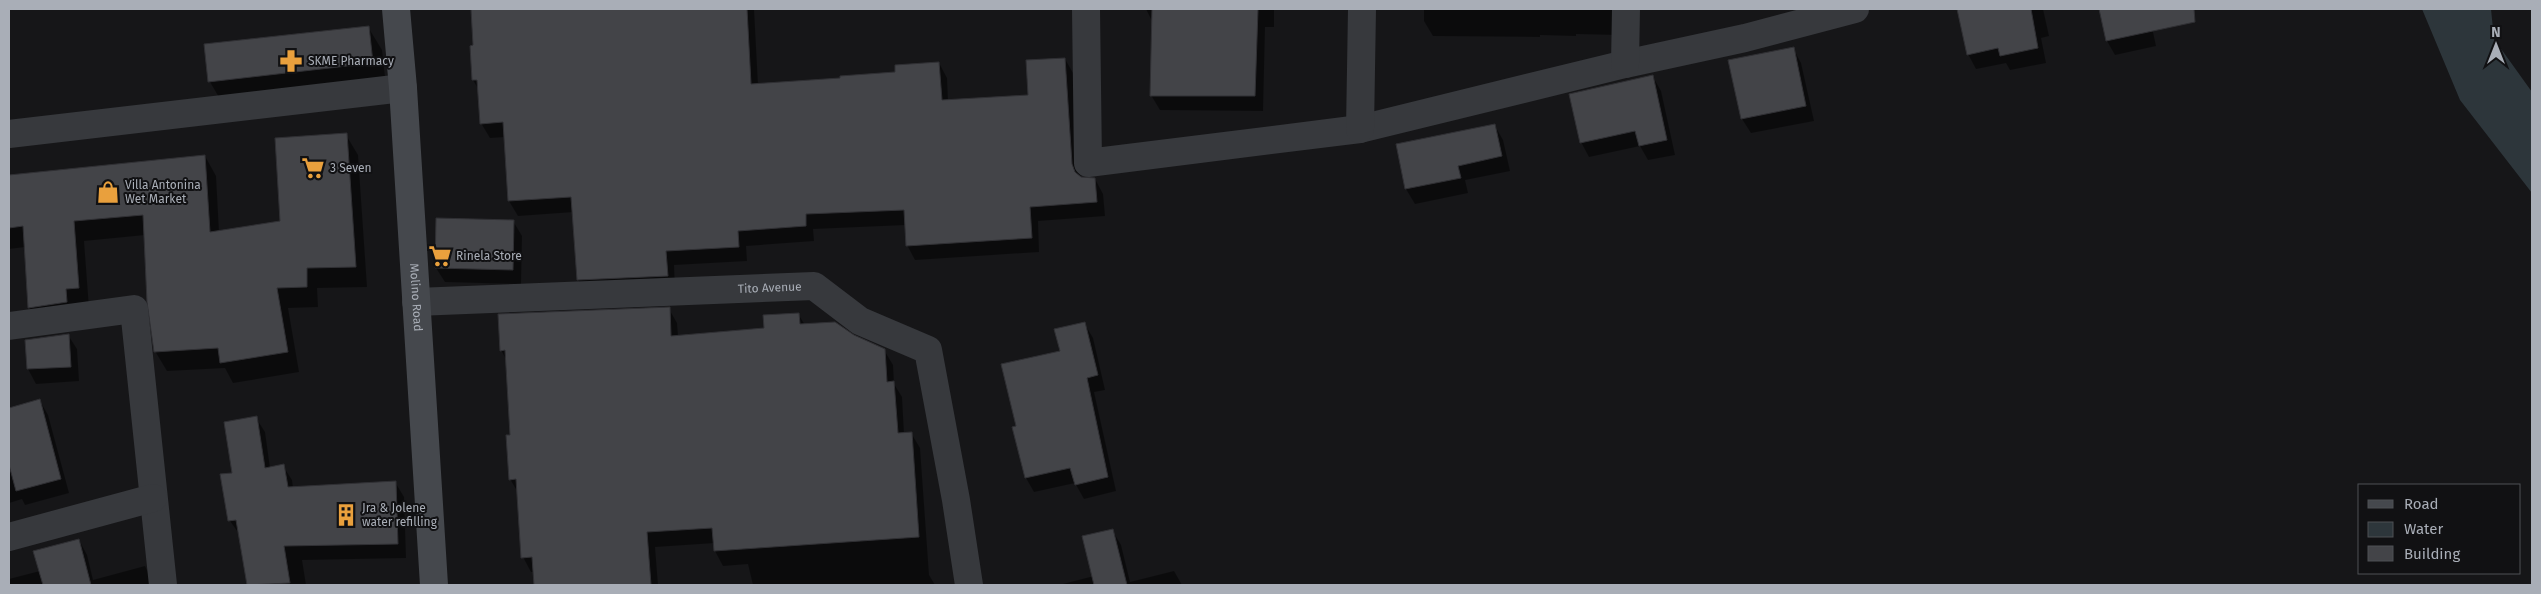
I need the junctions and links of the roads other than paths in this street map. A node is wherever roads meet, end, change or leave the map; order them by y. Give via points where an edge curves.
1 (396, 9) edge
2 (1086, 9) edge
3 (1362, 9) edge
4 (1626, 9) edge
5 (1855, 9) edge
6 (1625, 64) junction
7 (403, 88) junction
8 (1360, 130) junction
9 (9, 134) edge
10 (416, 302) junction
11 (9, 326) edge
12 (154, 498) junction
13 (9, 537) edge
14 (163, 585) edge
15 (434, 585) edge
16 (969, 585) edge

1 - 7 main road, Molino Road
2 - 8 street via 1088,163
3 - 8 street
4 - 6 street
5 - 6 street via 1745,38
6 - 8 street
7 - 9 street
7 - 10 main road, Molino Road
10 - 15 main road, Molino Road
10 - 16 street, Tito Avenue via 814,286 860,321 928,350
11 - 12 street via 134,309
12 - 13 street
12 - 14 street

